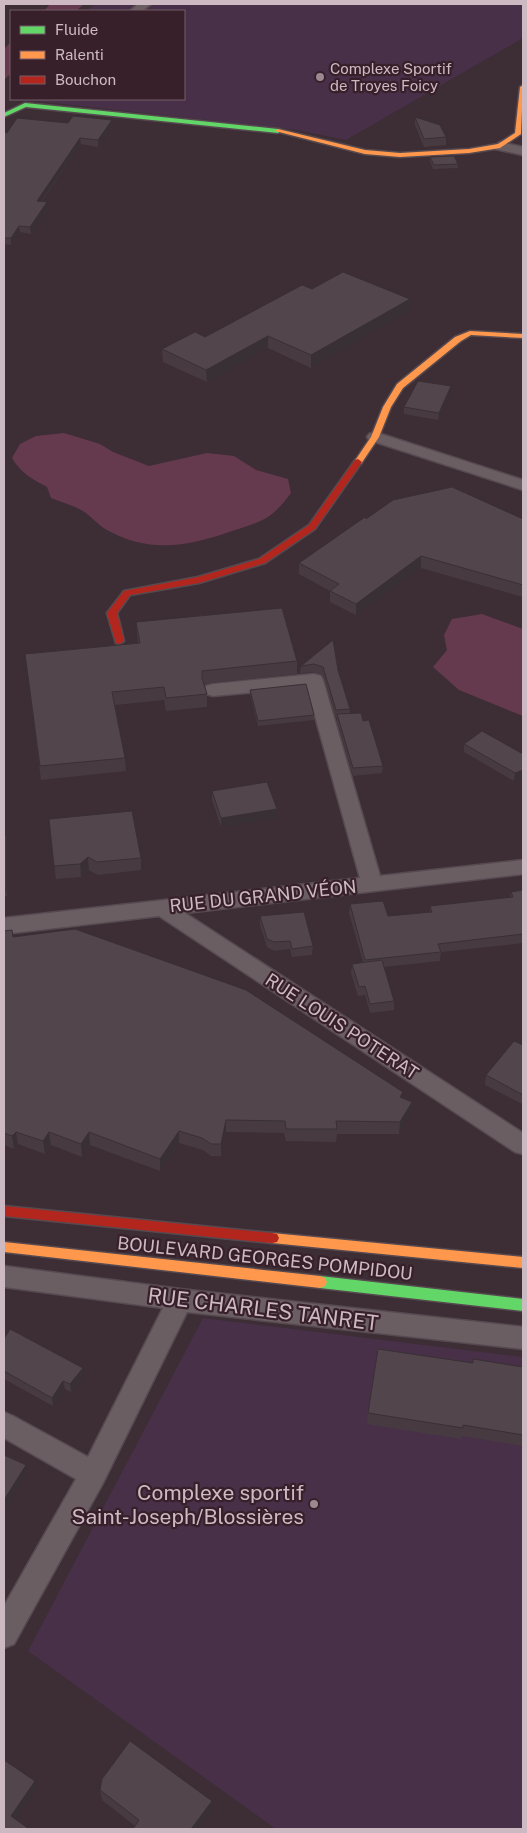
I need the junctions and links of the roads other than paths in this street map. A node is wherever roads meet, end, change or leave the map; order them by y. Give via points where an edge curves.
1 (523, 87) edge
2 (24, 102) edge
3 (7, 113) edge
4 (500, 146) junction
5 (523, 151) edge
6 (523, 336) edge
7 (375, 437) junction
8 (523, 486) edge
9 (119, 641) dead end
10 (213, 690) dead end
11 (523, 866) edge
12 (372, 883) junction
13 (161, 907) junction
14 (4, 926) edge
15 (523, 1145) edge
16 (4, 1211) edge
17 (4, 1247) edge
18 (523, 1263) edge
19 (4, 1276) edge
20 (180, 1300) junction
21 (523, 1305) edge
22 (523, 1338) edge
23 (4, 1424) edge
24 (93, 1474) junction
25 (4, 1634) edge

1 - 4 street via 518,134
2 - 3 street
2 - 4 street via 266,129 382,154 429,154
4 - 5 street
6 - 7 street via 470,333 458,339 400,386
7 - 8 street
7 - 9 street via 312,527 262,560 199,580 127,593 112,613
10 - 12 street via 314,680
11 - 12 street, RUE DU GRAND VÉON
12 - 13 street, RUE DU GRAND VÉON
13 - 14 street, RUE DU GRAND VÉON
13 - 15 street, RUE LOUIS POTERAT
16 - 18 street, BOULEVARD GEORGES POMPIDOU
17 - 21 street, BOULEVARD GEORGES POMPIDOU
19 - 20 street, RUE CHARLES TANRET
20 - 22 street, RUE CHARLES TANRET
20 - 24 street
23 - 24 street
24 - 25 street

